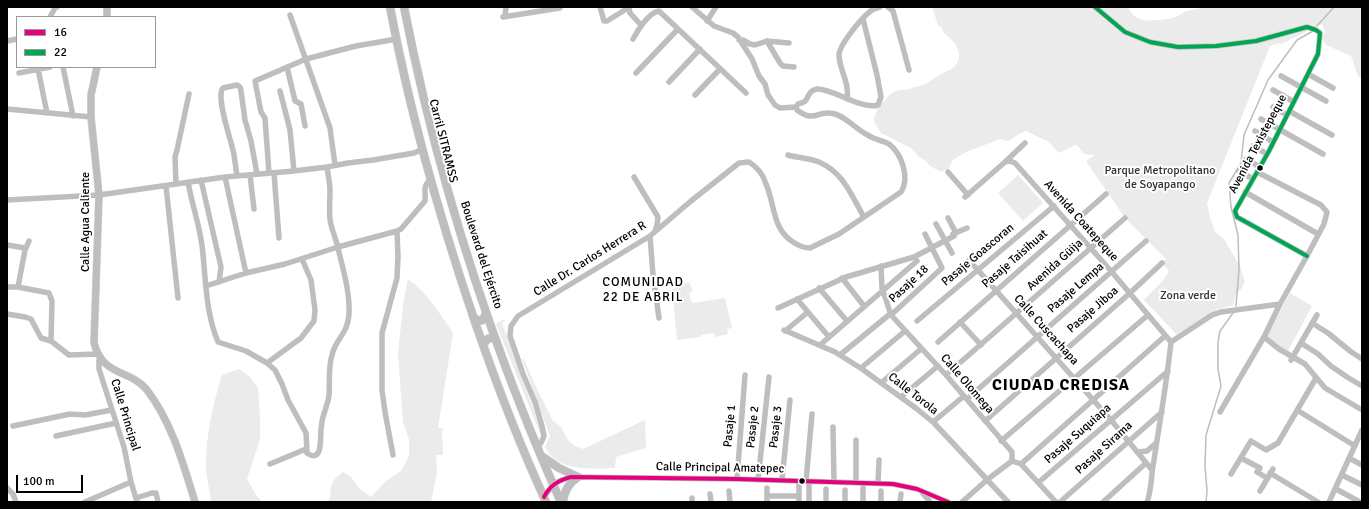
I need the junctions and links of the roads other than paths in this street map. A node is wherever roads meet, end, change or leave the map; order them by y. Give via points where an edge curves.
1 (57, 7) edge
2 (392, 7) edge
3 (401, 7) edge
4 (404, 7) edge
5 (506, 7) edge
6 (600, 7) edge
7 (692, 7) edge
8 (716, 7) edge
9 (880, 7) edge
10 (888, 7) edge
11 (1095, 7) edge
12 (549, 8) edge
13 (560, 8) edge
14 (628, 8) edge
15 (531, 9) edge
16 (290, 15) dead end
17 (51, 16) edge
18 (863, 19) junction
19 (707, 22) junction
20 (641, 25) junction
21 (678, 29) junction
22 (397, 39) junction
23 (632, 39) dead end
24 (739, 40) junction
25 (767, 41) junction
26 (789, 43) dead end
27 (700, 49) junction
28 (306, 59) junction
29 (287, 67) junction
30 (794, 67) dead end
31 (44, 68) edge
32 (63, 68) edge
33 (97, 68) edge
34 (38, 69) junction
35 (720, 69) junction
36 (909, 70) dead end
37 (19, 73) dead end
38 (636, 73) dead end
39 (1308, 74) junction
40 (1281, 76) dead end
41 (669, 82) dead end
42 (1301, 87) junction
43 (1333, 88) dead end
44 (1273, 90) dead end
45 (280, 91) dead end
46 (746, 93) dead end
47 (189, 94) dead end
48 (695, 95) dead end
49 (847, 99) junction
50 (1294, 102) junction
51 (1326, 102) dead end
52 (796, 107) junction
53 (1272, 107) dead end
54 (7, 109) edge
55 (1288, 113) junction
56 (47, 114) junction
57 (73, 116) junction
58 (91, 117) junction
59 (1261, 119) dead end
60 (305, 126) dead end
61 (1280, 129) junction
62 (1255, 131) dead end
63 (1332, 135) dead end
64 (1273, 142) junction
65 (1025, 143) dead end
66 (1253, 146) dead end
67 (423, 149) junction
68 (1267, 154) junction
69 (1323, 154) dead end
70 (788, 155) dead end
71 (1246, 159) dead end
72 (335, 166) junction
73 (327, 167) junction
74 (999, 167) junction
75 (1258, 169) junction
76 (294, 171) junction
77 (1239, 171) dead end
78 (948, 172) dead end
79 (272, 173) junction
80 (257, 174) junction
81 (250, 175) junction
82 (237, 176) junction
83 (225, 177) junction
84 (634, 177) dead end
85 (1253, 179) junction
86 (201, 180) junction
87 (431, 180) junction
88 (188, 182) junction
89 (176, 184) junction
90 (166, 186) junction
91 (1245, 192) junction
92 (1106, 194) dead end
93 (99, 195) junction
94 (7, 200) edge
95 (1054, 206) junction
96 (254, 210) dead end
97 (864, 217) junction
98 (948, 218) dead end
99 (1125, 218) dead end
100 (936, 224) dead end
101 (1070, 225) junction
102 (967, 228) dead end
103 (396, 231) junction
104 (956, 233) junction
105 (652, 234) junction
106 (925, 234) dead end
107 (1318, 234) junction
108 (279, 238) dead end
109 (945, 240) junction
110 (29, 241) dead end
111 (1146, 242) dead end
112 (8, 245) edge
113 (338, 247) junction
114 (25, 248) junction
115 (932, 248) junction
116 (1090, 248) junction
117 (952, 254) dead end
118 (1307, 256) junction
119 (302, 259) junction
120 (969, 260) dead end
121 (916, 261) dead end
122 (1162, 263) dead end
123 (881, 266) junction
124 (978, 270) junction
125 (1111, 271) junction
126 (246, 273) junction
127 (842, 278) junction
128 (219, 282) junction
129 (7, 286) edge
130 (206, 286) junction
131 (18, 287) junction
132 (819, 288) junction
133 (882, 290) junction
134 (996, 291) junction
135 (1130, 293) junction
136 (178, 298) dead end
137 (797, 299) junction
138 (1280, 304) junction
139 (864, 306) junction
140 (778, 308) dead end
141 (808, 312) junction
142 (7, 314) edge
143 (1016, 314) junction
144 (1317, 314) dead end
145 (890, 315) junction
146 (1148, 315) junction
147 (481, 317) junction
148 (659, 318) dead end
149 (846, 321) junction
150 (917, 321) dead end
151 (960, 322) junction
152 (1312, 323) junction
153 (905, 331) junction
154 (1165, 336) junction
155 (829, 337) junction
156 (1037, 337) junction
157 (1264, 337) junction
158 (489, 340) junction
159 (50, 341) junction
160 (938, 342) dead end
161 (1171, 342) junction
162 (1301, 343) junction
163 (820, 345) junction
164 (981, 345) junction
165 (921, 349) junction
166 (840, 355) junction
167 (99, 356) junction
168 (1055, 358) junction
169 (1292, 358) junction
170 (1362, 359) edge
171 (267, 363) junction
172 (938, 366) junction
173 (861, 368) junction
174 (1168, 371) junction
175 (745, 375) dead end
176 (946, 376) junction
177 (769, 377) dead end
178 (1316, 378) junction
179 (1074, 379) junction
180 (881, 383) junction
181 (1362, 386) edge
182 (901, 397) junction
183 (965, 397) junction
184 (790, 400) dead end
185 (1093, 400) junction
186 (112, 410) junction
187 (1297, 410) junction
188 (1362, 410) edge
189 (1162, 411) junction
190 (1220, 412) dead end
191 (812, 414) dead end
192 (1110, 420) junction
193 (985, 421) junction
194 (933, 422) junction
195 (116, 423) junction
196 (13, 426) dead end
197 (834, 427) dead end
198 (1362, 430) edge
199 (56, 436) dead end
200 (856, 440) dead end
201 (1360, 440) edge
202 (1002, 441) junction
203 (1128, 441) junction
204 (1156, 443) junction
205 (1355, 446) junction
206 (537, 447) junction
207 (306, 449) junction
208 (1138, 452) junction
209 (393, 455) dead end
210 (541, 455) junction
211 (1241, 458) junction
212 (1349, 458) junction
213 (879, 460) dead end
214 (1012, 461) junction
215 (1146, 463) junction
216 (270, 464) dead end
217 (1021, 464) junction
218 (1362, 465) edge
219 (1152, 470) junction
220 (1270, 473) junction
221 (1231, 474) dead end
222 (1342, 475) junction
223 (578, 477) junction
224 (737, 479) junction
225 (988, 479) junction
226 (758, 480) junction
227 (782, 480) junction
228 (799, 481) junction
229 (808, 481) junction
230 (131, 482) junction
231 (834, 482) junction
232 (1039, 482) junction
233 (856, 483) junction
234 (878, 483) junction
235 (1362, 485) edge
236 (552, 486) junction
237 (7, 488) edge
238 (767, 488) dead end
239 (863, 488) dead end
240 (826, 489) dead end
241 (1336, 489) junction
242 (845, 490) dead end
243 (921, 490) junction
244 (729, 491) dead end
245 (881, 491) dead end
246 (1260, 491) dead end
247 (710, 494) dead end
248 (901, 494) dead end
249 (546, 499) edge
250 (768, 499) edge
251 (799, 499) edge
252 (93, 500) edge
253 (137, 500) edge
254 (16, 502) edge
255 (85, 502) edge
256 (158, 502) edge
257 (195, 502) edge
258 (558, 502) edge
259 (562, 502) edge
260 (710, 502) edge
261 (730, 502) edge
262 (809, 502) edge
263 (826, 502) edge
264 (845, 502) edge
265 (863, 502) edge
266 (881, 502) edge
267 (900, 502) edge
268 (930, 502) edge
269 (948, 502) edge
270 (962, 502) edge
271 (1008, 502) edge
272 (1056, 502) edge
273 (1060, 502) edge
274 (1103, 502) edge
275 (1147, 502) edge
276 (1318, 502) edge
277 (1329, 502) edge
278 (1360, 502) edge

1 - 17 street
2 - 22 highway
2 - 147 main road, Carril SITRAMSS via 424,145 454,250
3 - 147 main road, Carril SITRAMSS via 440,174
4 - 206 highway, Boulevard del Ejército via 431,131 460,233 492,329
5 - 15 street via 504,16
6 - 14 street via 604,21
7 - 19 street
8 - 19 street
9 - 18 street
10 - 36 street via 893,12
11 - 39 street, Avenida Texistepeque via 1125,32 1150,42 1178,47 1256,41 1307,27 1320,33 1318,54
12 - 13 street
12 - 15 street
14 - 20 street
16 - 28 street
18 - 49 street via 839,51
18 - 49 street via 881,97 878,105 874,106
19 - 24 street via 733,33
20 - 21 street via 659,11
20 - 23 street
21 - 27 street
21 - 38 street
22 - 28 street
22 - 67 highway
24 - 25 street via 755,45
24 - 52 street via 766,84 768,95 775,105 780,108
25 - 26 street
25 - 30 street via 783,66
27 - 35 street
27 - 41 street
28 - 29 street
28 - 72 street via 330,128
29 - 60 street via 295,101 302,105
29 - 79 street via 254,82 261,112 265,118
31 - 34 street
32 - 57 street
33 - 58 main road, Calle Agua Caliente via 91,95
34 - 37 street
34 - 56 street
35 - 46 street
35 - 48 street
39 - 42 street, Avenida Texistepeque
39 - 43 street
40 - 42 street
42 - 50 street, Avenida Texistepeque
42 - 51 street
44 - 50 street
45 - 76 street via 290,130
47 - 89 street via 176,150
49 - 52 street via 815,89
50 - 55 street, Avenida Texistepeque
52 - 97 street, Calle Dr. Carlos Herrera R via 808,116 826,113 843,117 860,130 888,144 896,152 904,171 904,186 901,192
53 - 55 street
54 - 56 street
55 - 61 street, Avenida Texistepeque
55 - 63 street
56 - 57 street
57 - 58 street
58 - 93 main road, Calle Agua Caliente
59 - 61 street
61 - 64 street, Avenida Texistepeque
61 - 69 street
62 - 64 street
64 - 68 street, Avenida Texistepeque
65 - 74 street
66 - 68 street
67 - 72 street via 414,153
67 - 87 highway
68 - 75 street, Avenida Texistepeque
70 - 97 street via 820,162 837,172
71 - 75 street
72 - 73 street
73 - 76 street
73 - 113 street via 330,217
74 - 78 street via 966,196
74 - 95 street, Avenida Coatepeque via 1005,162 1015,163
75 - 85 street, Avenida Texistepeque
75 - 107 street via 1321,205 1327,212
76 - 79 street
77 - 85 street
79 - 80 street
79 - 108 street
80 - 81 street
80 - 82 street via 241,91 237,85 223,88 220,93
81 - 82 street
81 - 96 street
82 - 83 street
83 - 86 street
83 - 126 street
84 - 105 street via 658,217 658,225
85 - 91 street, Avenida Texistepeque
86 - 88 street
86 - 128 street via 221,267
87 - 103 street via 425,186 425,201 401,229
87 - 249 highway via 486,354
88 - 89 street
88 - 130 street via 202,243
89 - 90 street
90 - 93 street
90 - 136 street
91 - 107 street
91 - 118 street, Avenida Texistepeque via 1235,209 1237,217
92 - 101 street, Pasaje Taisihuat
93 - 94 street
93 - 167 main road, Calle Agua Caliente via 93,336
95 - 101 street, Avenida Coatepeque
95 - 124 street, Pasaje Goascoran
97 - 105 street, Calle Dr. Carlos Herrera R via 820,244 810,248 801,247 781,232 766,183 755,166 744,162 739,163
98 - 104 street
99 - 116 street, Avenida Güija
100 - 109 street
101 - 116 street, Avenida Coatepeque
101 - 134 street, Pasaje Taisihuat
102 - 104 street
103 - 113 street
103 - 209 street via 397,278 382,333 382,390
104 - 109 street
105 - 148 street via 653,275
105 - 206 street, Calle Dr. Carlos Herrera R via 518,316 511,326 510,336 542,426 544,436
106 - 115 street
107 - 118 street
109 - 115 street
109 - 117 street
110 - 114 street
111 - 125 street, Pasaje Lempa
112 - 114 street
113 - 119 street
113 - 207 street via 348,301 348,324 331,356 328,395 320,430 320,449 314,456 310,456
114 - 131 street
115 - 123 street via 914,257
115 - 145 street, Pasaje 18 via 942,268
116 - 125 street, Avenida Coatepeque
116 - 143 street, Avenida Güija
118 - 138 street
119 - 126 street
119 - 171 street via 311,280 314,321 301,338
120 - 124 street, Calle Cuscachapa
121 - 133 street
122 - 135 street, Pasaje Jiboa
123 - 127 street
123 - 133 street, Calle Olomega
124 - 134 street, Calle Cuscachapa
124 - 150 street, Pasaje Goascoran
125 - 135 street, Avenida Coatepeque
125 - 156 street, Pasaje Lempa
126 - 128 street
127 - 132 street
127 - 139 street
128 - 130 street
129 - 131 street
130 - 171 street via 208,311 218,342 246,351
131 - 159 street via 49,293 52,301
132 - 137 street
132 - 149 street
133 - 139 street
133 - 145 street, Calle Olomega
134 - 143 street, Calle Cuscachapa
134 - 151 street, Pasaje Taisihuat
135 - 146 street, Avenida Coatepeque
135 - 168 street, Pasaje Jiboa
137 - 140 street
137 - 141 street
138 - 157 street
138 - 161 street via 1212,315
139 - 149 street
141 - 155 street
141 - 163 street, Calle Torola via 785,330
142 - 159 street via 31,319 41,338
143 - 156 street, Calle Cuscachapa
143 - 164 street, Avenida Güija
144 - 152 street
145 - 153 street, Calle Olomega
145 - 166 street, Pasaje 18
146 - 154 street, Avenida Coatepeque
146 - 179 street
147 - 158 main road, Carril SITRAMSS
149 - 155 street
151 - 160 street, Pasaje Taisihuat
151 - 164 street
152 - 162 street
152 - 170 street
153 - 165 street, Calle Olomega
153 - 173 street
154 - 161 street, Avenida Coatepeque
154 - 185 street
155 - 163 street
156 - 168 street, Calle Cuscachapa
156 - 183 street, Pasaje Lempa
157 - 169 street
157 - 190 street
158 - 236 main road, Carril SITRAMSS
158 - 249 main road, Carril SITRAMSS via 510,410
159 - 167 street via 68,355
161 - 174 street
162 - 169 street
162 - 181 street
163 - 166 street, Calle Torola
164 - 176 street, Avenida Güija
165 - 172 street, Calle Olomega
165 - 180 street
166 - 173 street, Calle Torola
167 - 186 street, Calle Principal via 99,369
167 - 257 main road via 112,368 137,381 146,390 176,442
168 - 179 street, Calle Cuscachapa
168 - 193 street, Pasaje Jiboa
169 - 178 street via 1306,364
171 - 207 street via 275,370 306,433
172 - 176 street, Calle Olomega
172 - 182 street
173 - 180 street, Calle Torola
174 - 189 street
174 - 192 street, Pasaje Suquiapa
175 - 224 street, Pasaje 1
176 - 183 street, Calle Olomega
177 - 226 street, Pasaje 2
178 - 187 street
178 - 188 street via 1334,394
179 - 185 street, Calle Cuscachapa
179 - 202 street
180 - 182 street, Calle Torola
182 - 194 street, Calle Torola
183 - 193 street, Calle Olomega
183 - 194 street, Pasaje Lempa
184 - 227 street, Pasaje 3
185 - 192 street, Calle Cuscachapa
185 - 217 street
186 - 195 street, Calle Principal
186 - 196 street via 85,415 70,414
187 - 205 street
187 - 211 street via 1278,443 1266,450 1251,441
189 - 203 street, Pasaje Sirama
189 - 204 street
191 - 229 street
192 - 203 street, Calle Cuscachapa
192 - 232 street, Pasaje Suquiapa
193 - 202 street, Calle Olomega
194 - 225 street, Calle Torola
195 - 199 street
195 - 230 street, Calle Principal
197 - 231 street
198 - 201 street
200 - 233 street
201 - 205 street
202 - 214 street, Calle Olomega via 1012,453
203 - 208 street, Calle Cuscachapa
203 - 273 street, Pasaje Sirama
204 - 208 street via 1147,451
204 - 219 street
205 - 212 street
206 - 210 highway, Boulevard del Ejército
207 - 216 street
208 - 215 street, Calle Cuscachapa
210 - 223 highway
210 - 236 highway, Boulevard del Ejército
211 - 220 street via 1260,468 1257,472
211 - 221 street
212 - 218 street
212 - 222 street
213 - 234 street
214 - 217 street
214 - 225 street
215 - 219 street, Calle Cuscachapa
215 - 274 street
217 - 232 street
219 - 275 street
220 - 246 street
220 - 276 street
222 - 235 street
222 - 241 street
223 - 224 street, Calle Principal Amatepec
223 - 236 street, Calle Principal Amatepec via 565,478
223 - 259 highway via 568,486
224 - 226 street, Calle Principal Amatepec
225 - 270 street
225 - 271 street, Calle Torola
226 - 227 street, Calle Principal Amatepec
227 - 228 street, Calle Principal Amatepec
228 - 229 street, Calle Principal Amatepec
228 - 251 street
229 - 231 street, Calle Principal Amatepec
229 - 262 street
230 - 252 street
230 - 253 street, Calle Principal
231 - 233 street, Calle Principal Amatepec
232 - 272 street
233 - 234 street, Calle Principal Amatepec
234 - 243 street, Calle Principal Amatepec
236 - 249 street
236 - 258 main road, Carril SITRAMSS
236 - 259 highway, Boulevard del Ejército
237 - 254 street
238 - 250 street
239 - 265 street
240 - 263 street
241 - 277 street
241 - 278 street
242 - 264 street
243 - 268 street
243 - 269 street, Calle Principal Amatepec
244 - 261 street
245 - 266 street
247 - 260 street
248 - 267 street
250 - 251 street
252 - 255 street
253 - 256 street via 156,493

